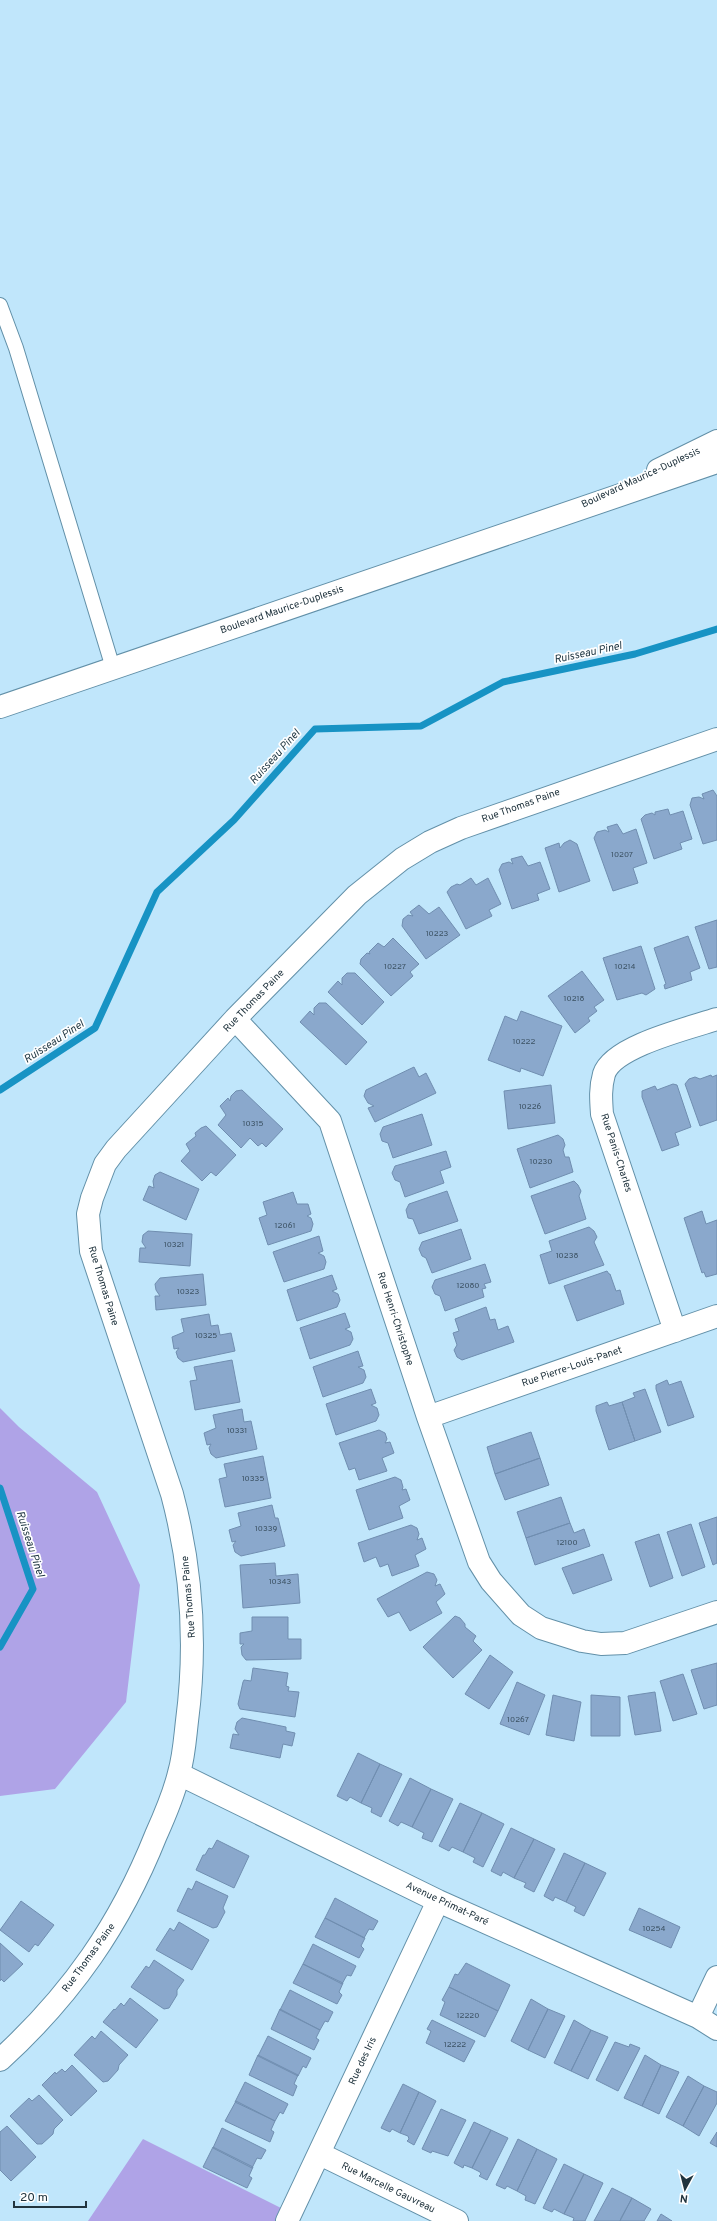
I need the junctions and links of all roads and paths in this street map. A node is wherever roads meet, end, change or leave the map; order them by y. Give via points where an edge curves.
1 (0, 305) edge
2 (717, 441) edge
3 (717, 462) edge
4 (565, 514) junction
5 (113, 668) junction
6 (0, 707) edge
7 (717, 739) edge
8 (235, 1019) junction
9 (717, 1019) edge
10 (717, 1316) edge
11 (675, 1331) junction
12 (428, 1417) junction
13 (717, 1612) edge
14 (179, 1774) junction
15 (438, 1901) junction
16 (717, 1977) edge
17 (698, 2017) junction
18 (717, 2029) edge
19 (0, 2060) edge
20 (320, 2154) junction
21 (287, 2221) edge
22 (457, 2221) edge

1 - 5 lane via 16,348
2 - 4 street, Boulevard Maurice-Duplessis
3 - 4 street, Boulevard Maurice-Duplessis
4 - 5 street, Boulevard Maurice-Duplessis
5 - 6 street, Boulevard Maurice-Duplessis
7 - 8 street, Rue Thomas Paine via 522,805 430,842 402,859 357,895
8 - 12 street, Rue Henri-Christophe via 330,1121
8 - 14 street, Rue Thomas Paine via 116,1149 98,1180 88,1214 91,1251 102,1289 182,1530 192,1616 193,1664
9 - 11 street, Rue Panis-Charles via 637,1045 617,1057 604,1073 600,1093 602,1114
10 - 11 street, Rue Pierre-Louis-Panet
11 - 12 street, Rue Pierre-Louis-Panet
12 - 13 street, Rue Henri-Christophe via 479,1562 491,1581 516,1609 541,1628 582,1641 602,1644 625,1643
14 - 15 street, Avenue Primat-Paré
14 - 19 street, Rue Thomas Paine via 146,1862 127,1902 105,1939 55,2004
15 - 17 street, Avenue Primat-Paré
15 - 20 street, Rue des Iris
16 - 17 street
17 - 18 street, Avenue Primat-Paré
20 - 21 street, Rue des Iris
20 - 22 street, Rue Marcelle Gauvreau

